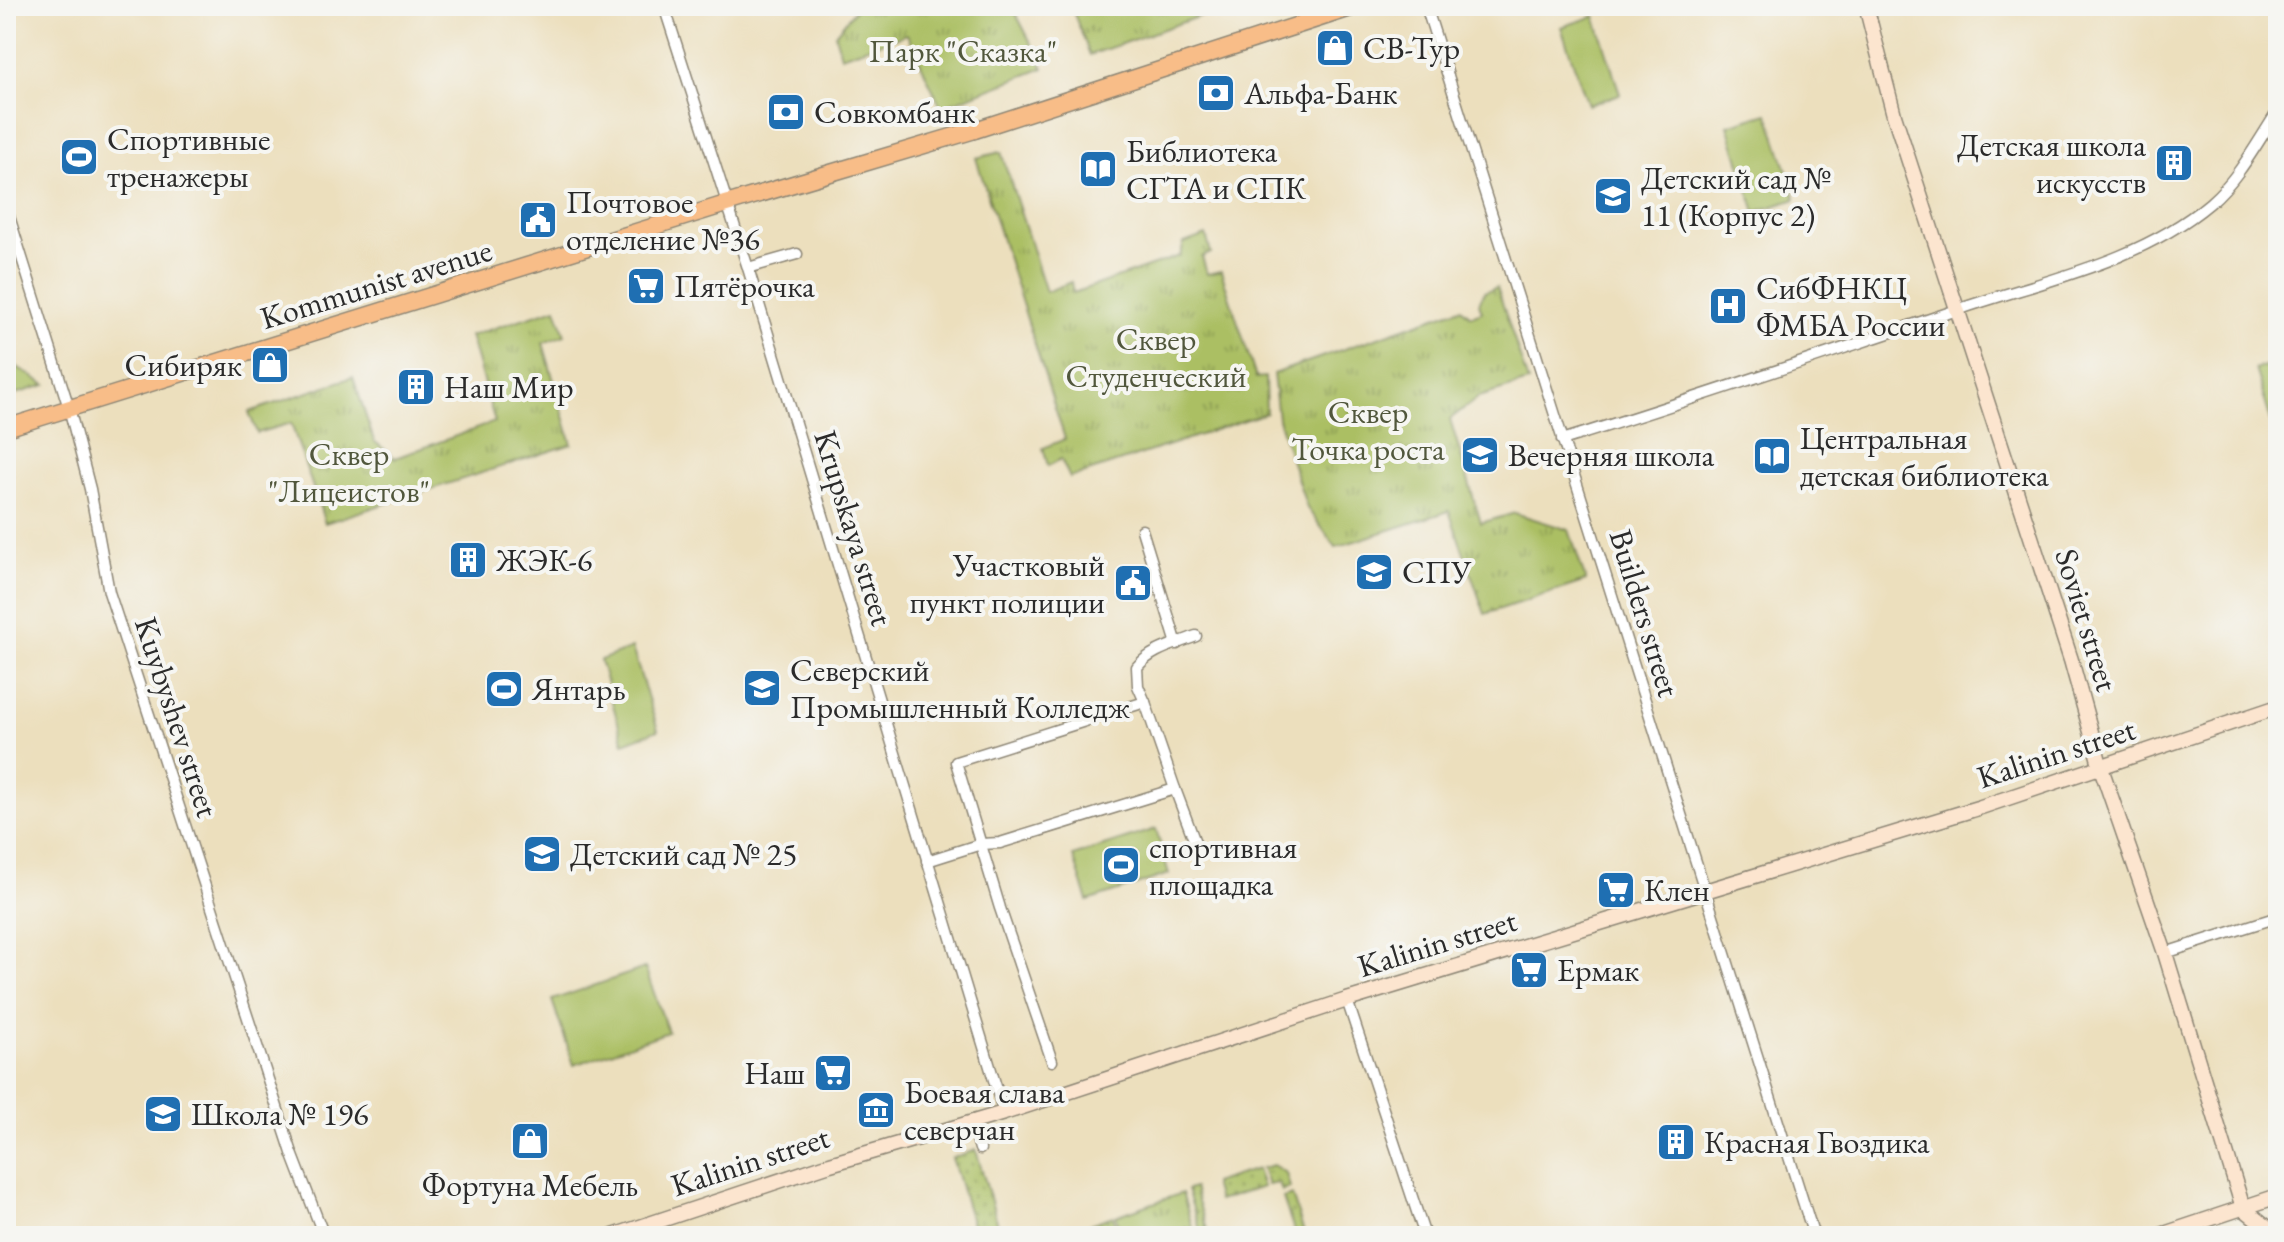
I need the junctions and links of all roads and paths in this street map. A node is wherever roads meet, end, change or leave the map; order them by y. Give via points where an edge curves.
1 (664, 6) edge
2 (1357, 6) edge
3 (1426, 6) edge
4 (1866, 6) edge
5 (2278, 111) edge
6 (726, 204) junction
7 (6, 207) edge
8 (797, 254) dead end
9 (748, 268) junction
10 (1957, 310) junction
11 (69, 408) junction
12 (6, 428) edge
13 (1562, 440) junction
14 (1142, 530) dead end
15 (1196, 636) dead end
16 (1177, 644) junction
17 (1145, 702) junction
18 (2278, 707) edge
19 (2101, 768) junction
20 (1175, 789) junction
21 (981, 844) junction
22 (1199, 853) dead end
23 (927, 861) junction
24 (1705, 890) junction
25 (2278, 917) edge
26 (2165, 953) junction
27 (1347, 1000) junction
28 (1052, 1061) dead end
29 (1004, 1113) junction
30 (972, 1122) junction
31 (980, 1149) dead end
32 (2278, 1196) edge
33 (2243, 1208) junction
34 (324, 1236) edge
35 (613, 1236) edge
36 (1425, 1236) edge
37 (1814, 1236) edge
38 (2158, 1236) edge
39 (2278, 1236) edge

1 - 6 street, Krupskaya street
2 - 6 main road, Kommunist avenue
3 - 13 street, Builders street
4 - 10 main road, Soviet street via 1894,115
5 - 10 street via 2231,183 2161,236 2103,264
6 - 9 street, Krupskaya street
6 - 11 main road, Kommunist avenue
7 - 11 street, Kuybyshev street
8 - 9 street
9 - 23 street, Krupskaya street
10 - 13 street
10 - 19 main road, Soviet street
11 - 12 main road, Kommunist avenue
11 - 34 street, Kuybyshev street via 109,592
13 - 24 street, Builders street
14 - 16 street
15 - 16 street
16 - 17 street via 1146,656 1137,667
17 - 20 street
17 - 21 street via 956,762
18 - 19 main road, Kalinin street
19 - 24 main road, Kalinin street
19 - 26 main road, Soviet street
20 - 21 street via 1000,843
20 - 22 street
21 - 23 street
21 - 28 street
23 - 29 street, Krupskaya street
24 - 27 main road, Kalinin street
24 - 37 street, Builders street
25 - 26 street
26 - 33 main road, Soviet street
27 - 29 main road, Kalinin street
27 - 36 street
29 - 30 main road, Kalinin street
30 - 31 street
30 - 35 main road, Kalinin street
32 - 33 main road
33 - 38 main road
33 - 39 main road

